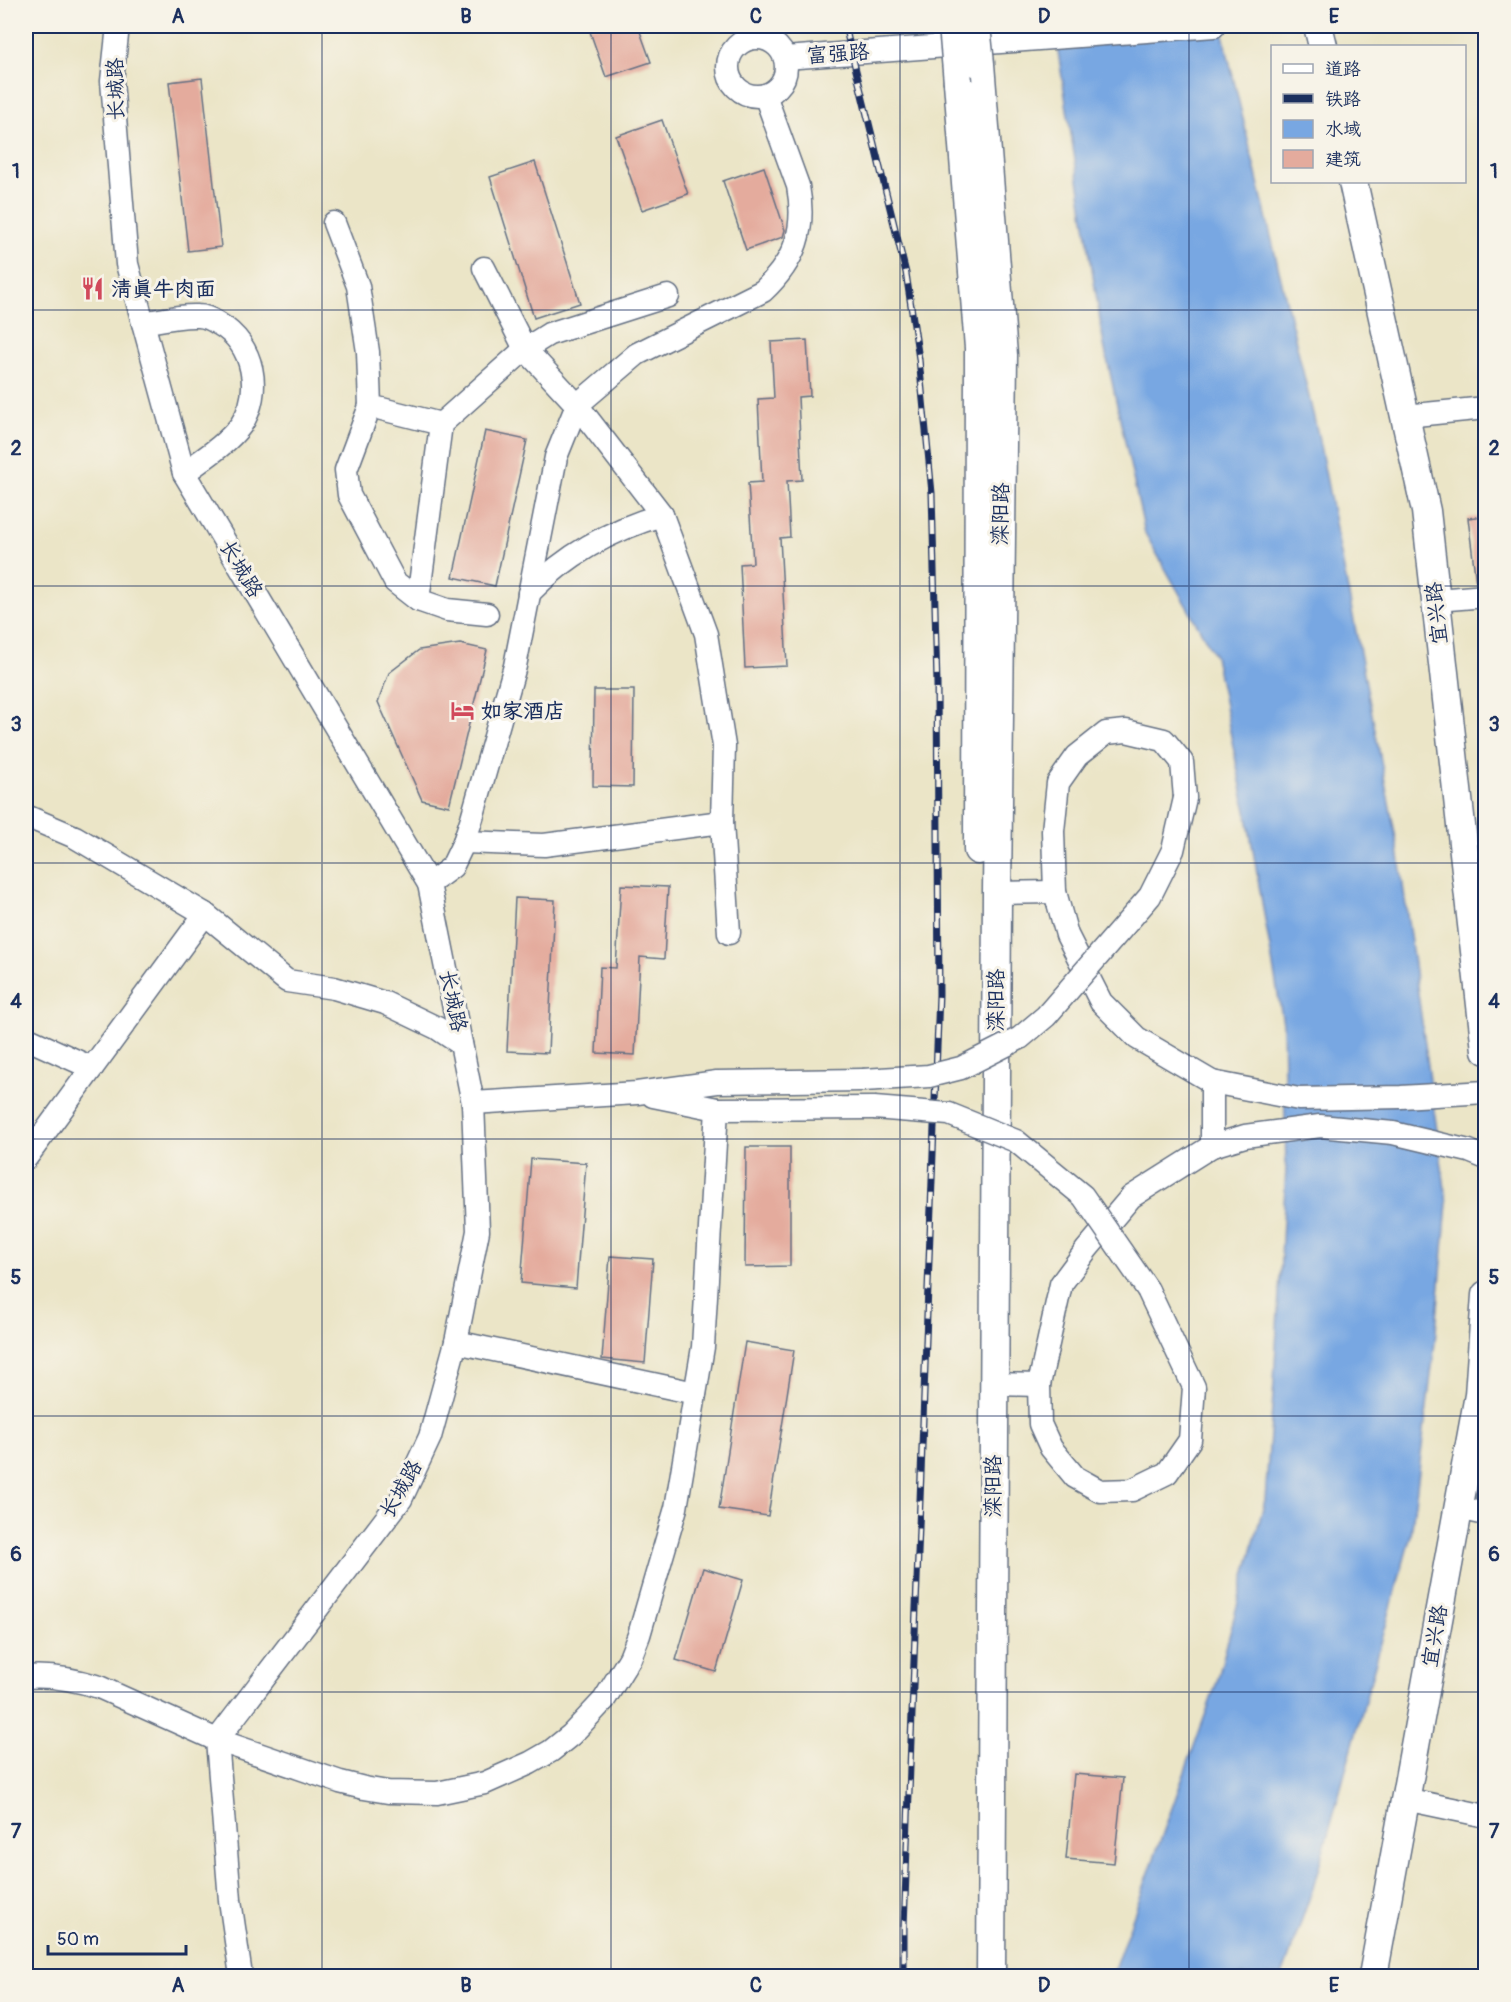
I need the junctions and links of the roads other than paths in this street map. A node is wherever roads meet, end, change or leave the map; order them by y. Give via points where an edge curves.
1 (118, 26) edge
2 (953, 26) edge
3 (976, 26) edge
4 (1214, 26) edge
5 (1318, 26) edge
6 (747, 32) edge
7 (1323, 45) edge
8 (785, 58) junction
9 (765, 95) junction
10 (1353, 183) edge
11 (334, 223) dead end
12 (484, 268) dead end
13 (668, 296) dead end
14 (143, 323) junction
15 (525, 349) junction
16 (577, 405) junction
17 (370, 406) junction
18 (1485, 408) edge
19 (1405, 416) junction
20 (441, 424) junction
21 (184, 474) junction
22 (662, 515) junction
23 (529, 592) junction
24 (1485, 596) edge
25 (418, 600) junction
26 (1436, 600) junction
27 (487, 614) dead end
28 (26, 816) edge
29 (722, 822) junction
30 (464, 842) junction
31 (1476, 877) edge
32 (429, 884) junction
33 (1055, 892) junction
34 (997, 893) junction
35 (205, 914) junction
36 (729, 933) dead end
37 (26, 1038) edge
38 (461, 1044) junction
39 (1485, 1050) edge
40 (92, 1068) junction
41 (1212, 1082) junction
42 (1485, 1092) edge
43 (637, 1093) junction
44 (473, 1103) junction
45 (717, 1109) junction
46 (1212, 1146) junction
47 (26, 1158) edge
48 (1485, 1158) edge
49 (1485, 1295) edge
50 (456, 1342) junction
51 (994, 1384) junction
52 (1039, 1385) junction
53 (695, 1393) junction
54 (1482, 1395) edge
55 (1472, 1511) edge
56 (26, 1677) edge
57 (217, 1740) junction
58 (1405, 1799) junction
59 (1485, 1816) edge
60 (241, 1977) edge
61 (972, 1977) edge
62 (991, 1977) edge
63 (1373, 1977) edge

1 - 14 street, 长城路 via 112,81 127,264
2 - 61 main road, 滦阳路, bridge via 979,348
3 - 34 main road, 滦阳路, bridge via 1003,355
4 - 8 street, 富强路
5 - 7 main road
6 - 8 street via 775,43
6 - 9 street via 734,48 729,75 739,90
8 - 9 street via 785,76 774,91
9 - 16 street via 800,199 798,240 784,268 764,291 637,354
10 - 19 main road, 宜兴路
11 - 17 street via 358,286 368,352
12 - 15 street
13 - 15 street via 549,334
14 - 21 street, 长城路
14 - 21 street via 199,315 211,319 232,333 251,366 251,403 240,426
15 - 16 street
15 - 20 street
16 - 22 street
16 - 23 street via 556,457
17 - 20 street
17 - 25 street via 346,470 349,495 395,582
18 - 19 street
19 - 26 main road, 宜兴路 via 1426,511
20 - 25 street
21 - 32 street, 长城路
22 - 23 street via 596,540
22 - 29 street via 706,634 724,746
23 - 30 street via 515,666
24 - 26 street
25 - 27 street via 447,610
26 - 31 main road, 宜兴路
28 - 35 street via 75,837
29 - 30 street via 544,844
29 - 36 street
30 - 32 street via 452,867
31 - 39 main road, 宜兴路
32 - 38 street, 长城路
33 - 34 street
33 - 41 street via 1067,935 1101,1002 1137,1038
33 - 43 street, bridge via 1053,831 1058,783 1077,756 1106,733 1126,731 1164,740 1182,762 1185,798 1173,850 1150,896 1046,1016 1020,1038 961,1068 929,1076 717,1082
34 - 51 main road, 滦阳路
35 - 38 street via 287,981 334,988 384,1003
35 - 40 street
37 - 40 street
38 - 44 street, 长城路
40 - 47 street
41 - 42 street via 1299,1099
41 - 46 street
43 - 44 street
43 - 45 street
44 - 50 street, 长城路 via 478,1231
45 - 52 street, bridge via 874,1108 949,1114 1016,1141 1083,1196 1148,1290 1194,1387 1190,1440 1167,1473 1132,1490 1100,1491 1075,1477 1051,1448 1040,1424
45 - 53 street via 703,1347
46 - 48 street via 1245,1136 1320,1126 1393,1133
46 - 52 street via 1131,1197 1080,1258 1062,1284
49 - 54 main road, 宜兴路
50 - 53 street
50 - 57 street, 长城路 via 430,1437 401,1499
51 - 52 street
51 - 62 main road, 滦阳路
53 - 57 street via 676,1508 639,1635 604,1700 571,1736 551,1751 485,1783 413,1794 356,1786
54 - 55 main road, 宜兴路
55 - 58 main road, 宜兴路
56 - 57 street via 60,1677 99,1687
57 - 60 street via 230,1900
58 - 59 street
58 - 63 main road, 宜兴路

